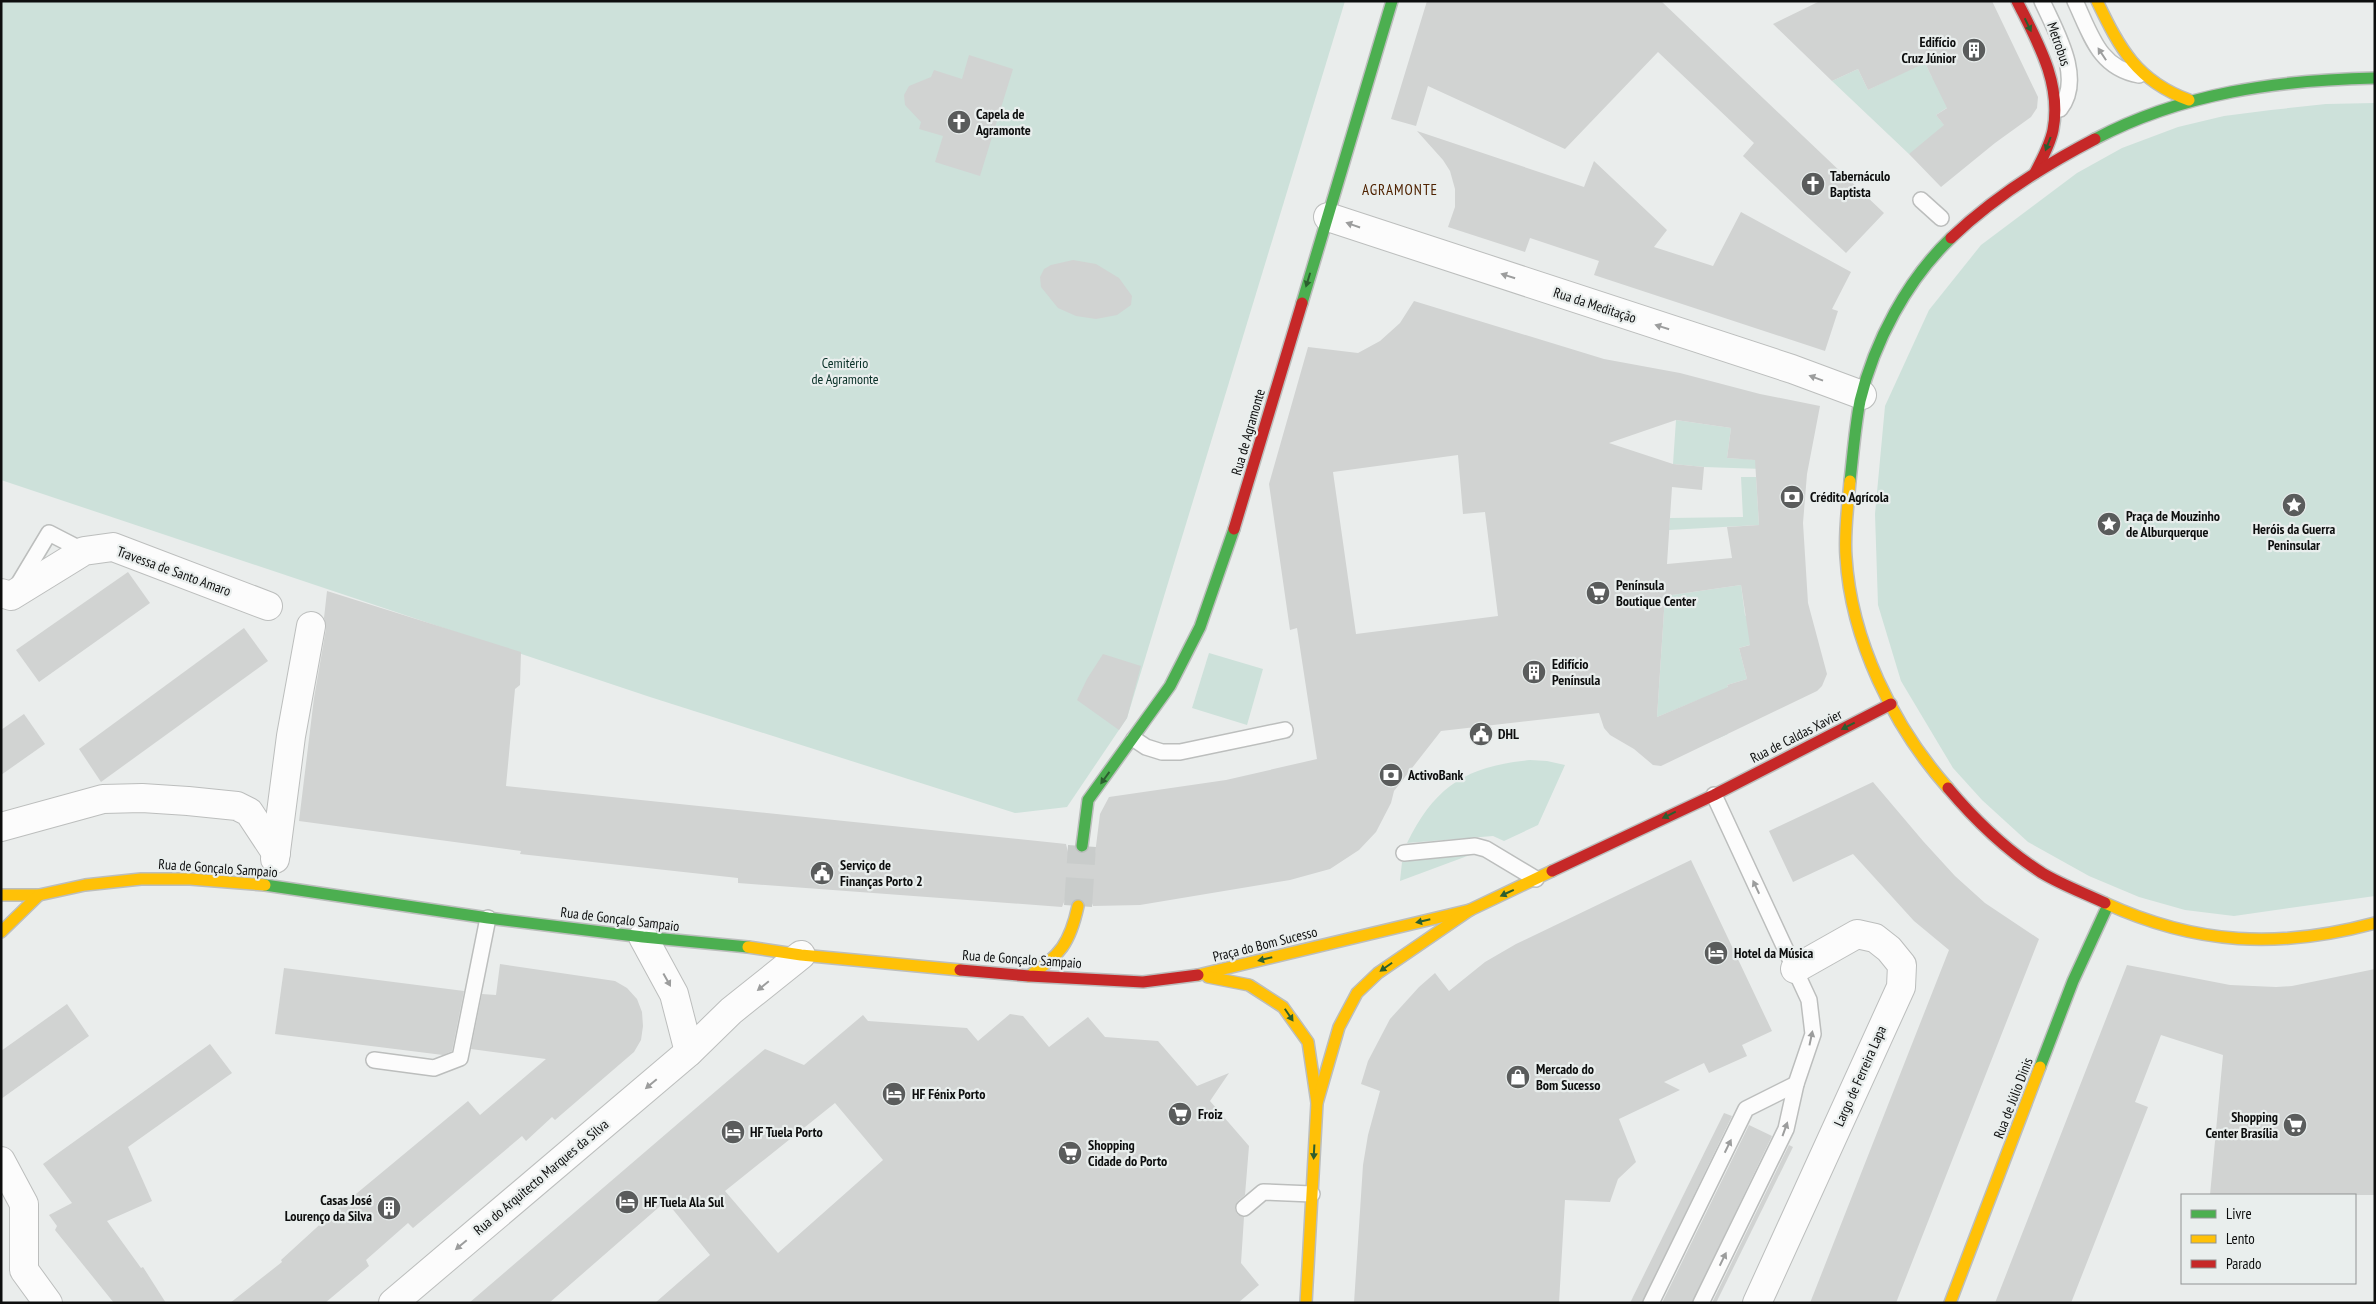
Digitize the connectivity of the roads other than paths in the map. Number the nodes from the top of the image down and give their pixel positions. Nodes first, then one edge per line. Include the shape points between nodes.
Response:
1 (1392, 1) edge
2 (2017, 1) edge
3 (2042, 1) edge
4 (2075, 1) edge
5 (2097, 1) edge
6 (2143, 76) junction
7 (2375, 78) edge
8 (2189, 100) junction
9 (2056, 115) junction
10 (2035, 174) junction
11 (1921, 200) dead end
12 (1328, 217) junction
13 (1941, 218) dead end
14 (1862, 395) junction
15 (6, 595) edge
16 (268, 606) dead end
17 (311, 626) dead end
18 (1891, 704) junction
19 (1286, 730) dead end
20 (1134, 739) junction
21 (1714, 795) junction
22 (1, 827) edge
23 (1082, 846) tunnel mouth
24 (276, 853) junction
25 (1404, 853) dead end
26 (1536, 879) junction
27 (271, 886) junction
28 (1, 895) edge
29 (39, 895) junction
30 (1078, 906) tunnel mouth
31 (2108, 906) junction
32 (9, 907) dead end
33 (1470, 910) junction
34 (488, 918) junction
35 (2375, 923) edge
36 (1, 932) edge
37 (643, 937) junction
38 (800, 955) junction
39 (1795, 969) junction
40 (1200, 975) junction
41 (1029, 976) junction
42 (689, 1052) junction
43 (374, 1060) dead end
44 (1796, 1084) junction
45 (1317, 1103) junction
46 (1, 1161) edge
47 (1312, 1194) junction
48 (1244, 1208) dead end
49 (48, 1303) edge
50 (393, 1303) edge
51 (1306, 1303) edge
52 (1651, 1303) edge
53 (1701, 1303) edge
54 (1757, 1303) edge
55 (1950, 1303) edge

1 - 12 main road, Rua de Agramonte
2 -> 9 main road via 2053,79
3 - 9 lane, Metrobus via 2067,59 2070,80 2066,101
6 -> 4 lane via 2125,73 2108,63
5 - 6 main road via 2124,54
6 - 8 main road via 2166,91
7 - 8 main road via 2288,81
8 - 10 main road via 2135,119 2092,139
9 -> 10 main road via 2048,145
10 - 14 main road via 1975,214 1926,266 1887,328
11 - 13 lane
14 -> 12 street, Rua da Meditação via 1792,369
12 -> 20 main road, Rua de Agramonte via 1240,512 1200,627 1170,686
14 - 18 main road via 1846,514 1846,556 1851,598 1862,639
15 - 16 street, Travessa de Santo Amaro via 84,551 113,547
17 - 24 street via 291,736
18 -> 21 main road, Rua de Caldas Xavier
18 - 31 main road via 1923,757 1978,821 2044,873
19 - 20 lane via 1180,752 1162,752
20 -> 23 main road, Rua de Agramonte via 1088,800
21 -> 26 main road, Praça do Bom Sucesso
39 -> 21 lane
22 - 24 street via 103,799 188,801 237,806 249,812
24 - 27 street
25 - 26 lane via 1475,846 1486,849
26 -> 33 main road, Praça do Bom Sucesso
27 - 29 main road, Rua de Gonçalo Sampaio via 190,879 141,879 85,885
27 - 34 main road, Rua de Gonçalo Sampaio
28 - 29 main road, Rua de Gonçalo Sampaio
29 - 32 main road
29 - 36 main road
30 - 41 main road via 1067,944 1060,954
31 - 35 main road via 2166,928 2227,940 2289,941 2351,932
31 - 55 main road, Rua de Júlio Dinis via 2073,981
33 -> 40 main road, Praça do Bom Sucesso
33 -> 45 main road, Praça do Bom Sucesso via 1378,973 1356,993 1339,1027
34 - 37 main road, Rua de Gonçalo Sampaio
34 - 43 lane via 460,1058 434,1068
37 - 38 main road, Rua de Gonçalo Sampaio via 736,945
37 -> 42 street via 674,994
38 - 41 main road, Rua de Gonçalo Sampaio
38 -> 42 street, Rua do Arquitecto Marques da Silva via 731,1011
44 -> 39 lane via 1813,1034 1809,1000
39 - 54 street, Largo de Ferreira Lapa via 1856,934 1875,938 1889,949 1902,965 1901,987
40 - 41 main road, Rua de Gonçalo Sampaio via 1143,982
40 -> 45 main road, Praça do Bom Sucesso via 1249,985 1283,1007 1308,1042
42 -> 50 street, Rua do Arquitecto Marques da Silva
52 -> 44 lane via 1746,1109
53 -> 44 lane via 1786,1129
45 -> 47 main road, Praça do Bom Sucesso
46 - 49 street via 24,1204 24,1270
47 - 48 lane via 1263,1192
47 - 51 main road, Praça do Bom Sucesso

